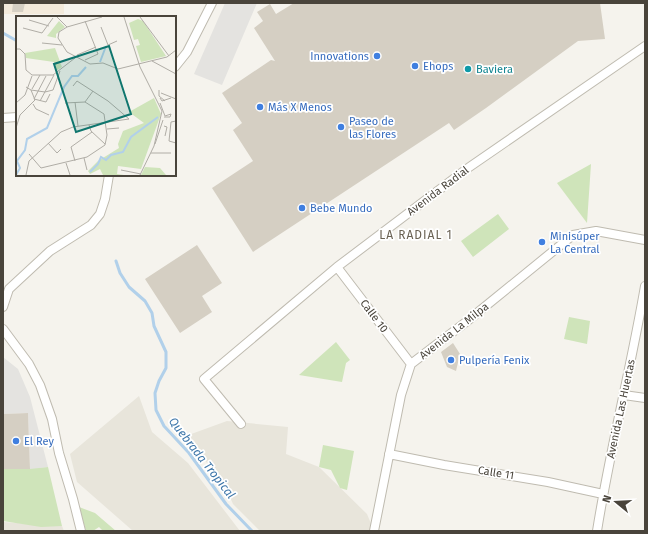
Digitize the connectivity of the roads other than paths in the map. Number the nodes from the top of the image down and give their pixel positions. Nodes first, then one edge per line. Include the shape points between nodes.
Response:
1 (212, 3) edge
2 (645, 46) edge
3 (176, 66) edge
4 (16, 117) edge
5 (3, 118) edge
6 (109, 176) edge
7 (645, 240) edge
8 (337, 267) junction
9 (645, 286) edge
10 (3, 307) edge
11 (3, 329) edge
12 (411, 364) junction
13 (624, 395) junction
14 (645, 398) edge
15 (241, 424) dead end
16 (389, 454) junction
17 (603, 494) junction
18 (81, 531) edge
19 (374, 531) edge
20 (598, 531) edge

1 - 3 street via 187,52
2 - 8 street, Avenida Radial via 468,168
4 - 5 street
6 - 10 street via 100,214 91,225 50,250 9,289
7 - 12 street, Avenida La Milpa via 596,231 573,235
8 - 12 street, Calle 10
8 - 15 street, Avenida Radial via 204,379
9 - 13 street, Avenida Las Huertas
11 - 18 street via 29,364 40,385 52,419
12 - 16 street, Avenida La Milpa via 401,395
13 - 14 street
13 - 17 street, Avenida Las Huertas
16 - 17 street, Calle 11
16 - 19 street, Avenida La Milpa
17 - 20 street, Avenida Las Huertas

